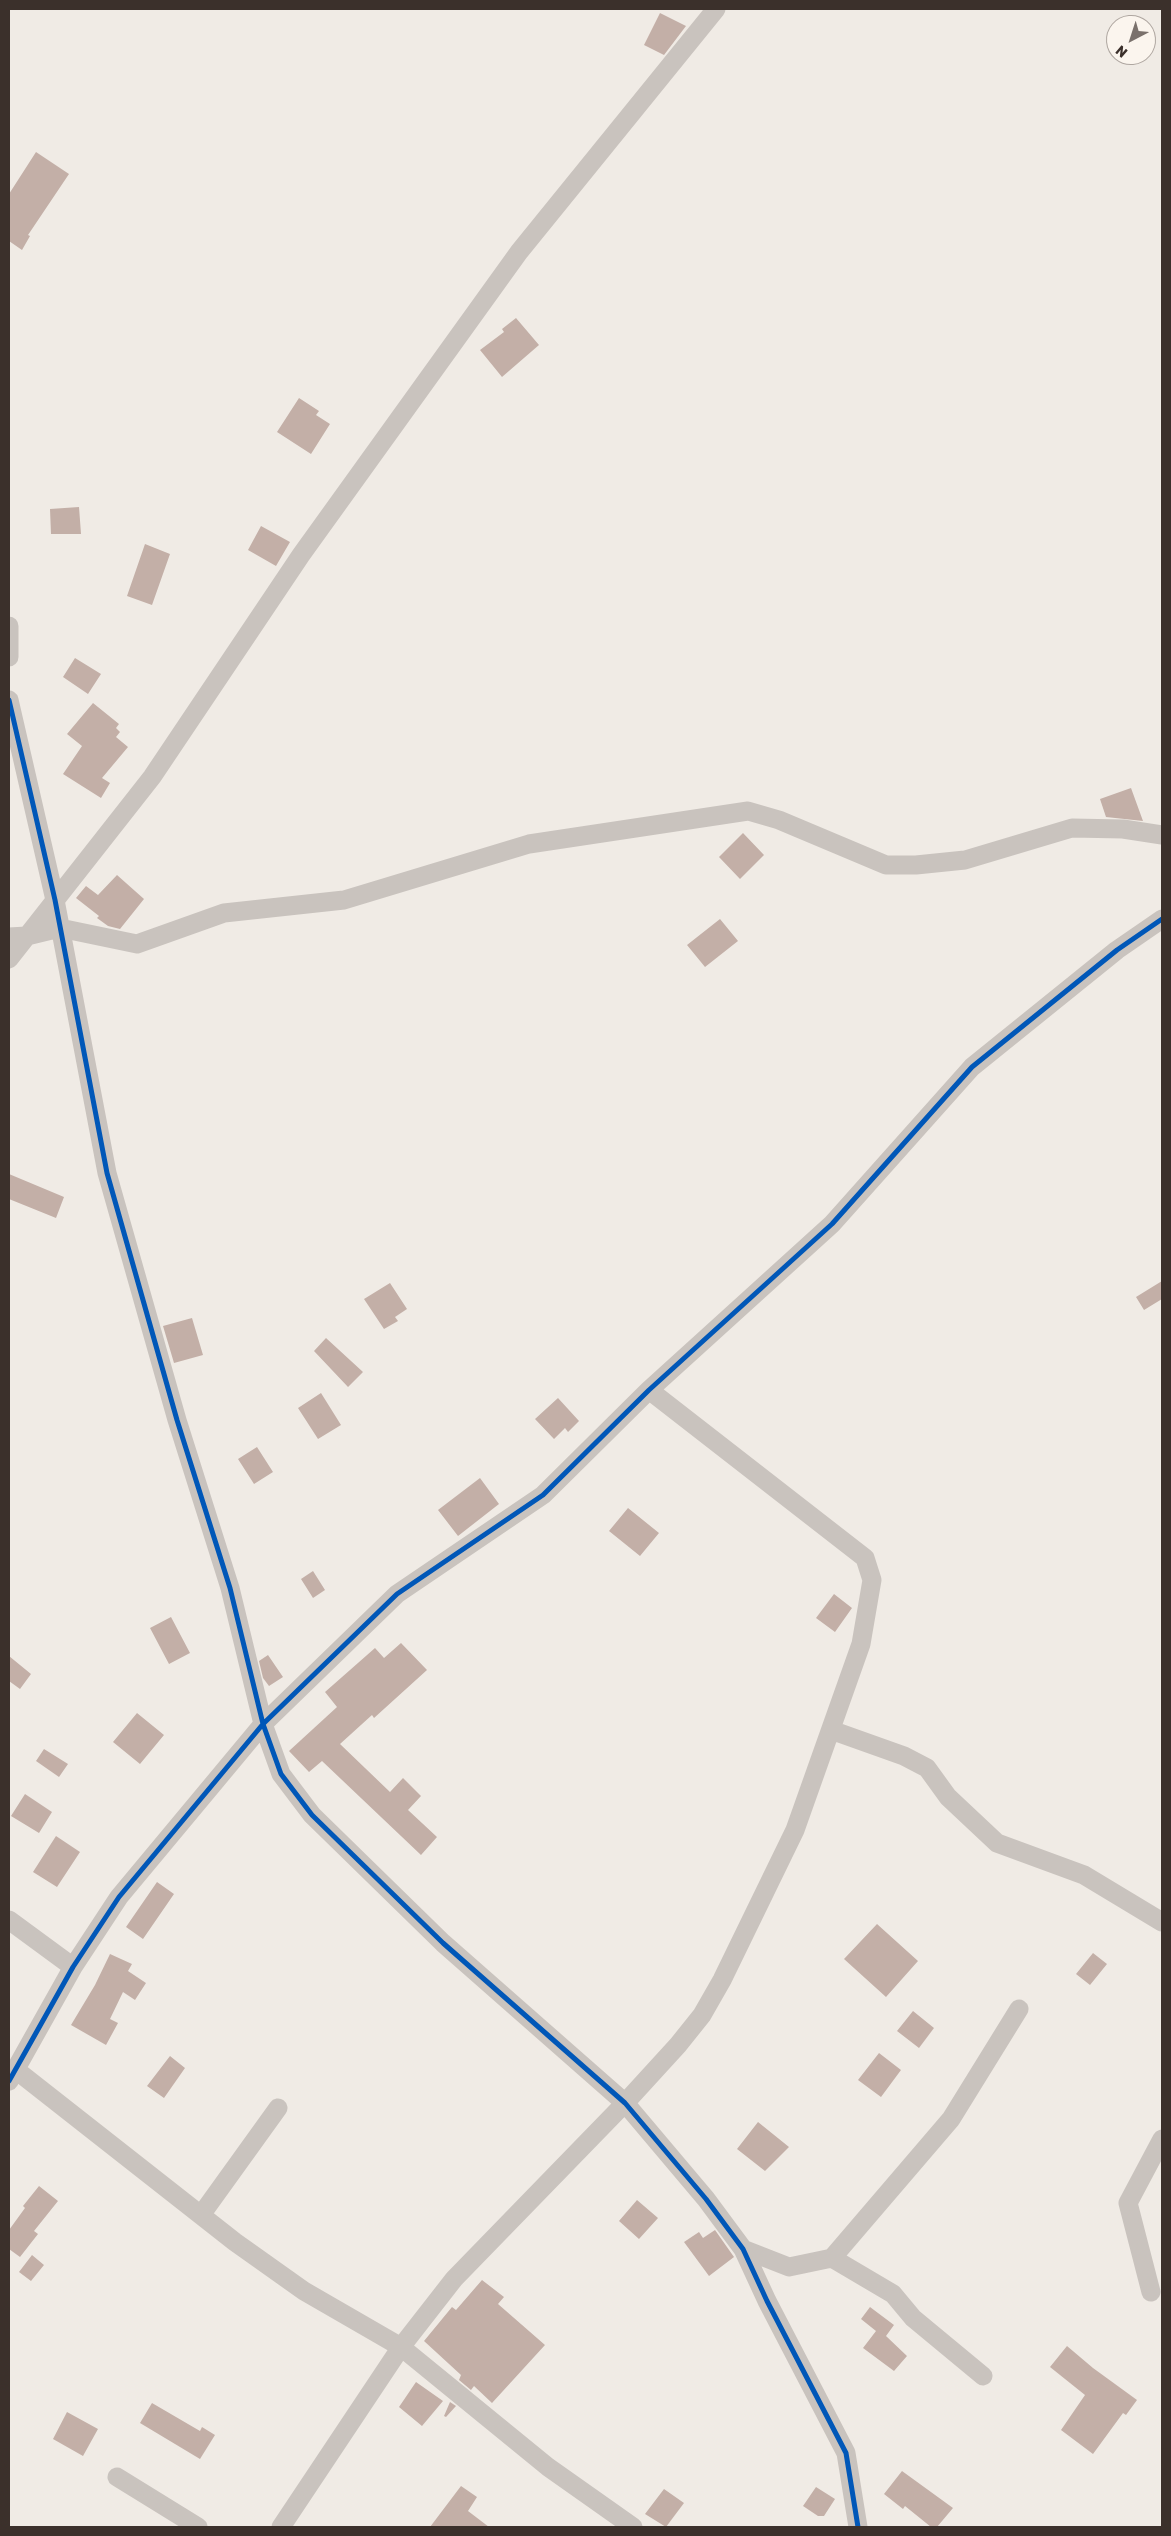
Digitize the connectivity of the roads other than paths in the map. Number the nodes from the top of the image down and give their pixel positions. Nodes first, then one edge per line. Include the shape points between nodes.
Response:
1 (716, 9) edge
2 (9, 626) edge
3 (9, 657) edge
4 (9, 700) edge
5 (1162, 835) edge
6 (55, 900) junction
7 (1162, 919) edge
8 (60, 928) junction
9 (18, 936) edge
10 (9, 960) edge
11 (649, 1390) junction
12 (262, 1724) junction
13 (830, 1730) junction
14 (9, 1920) edge
15 (1162, 1922) edge
16 (73, 1968) junction
17 (1019, 2009) dead end
18 (12, 2076) edge
19 (625, 2103) junction
20 (278, 2108) dead end
21 (1162, 2139) edge
22 (201, 2215) junction
23 (743, 2249) junction
24 (832, 2258) junction
25 (1151, 2292) dead end
26 (401, 2347) junction
27 (983, 2376) dead end
28 (117, 2477) dead end
29 (198, 2527) edge
30 (281, 2527) edge
31 (633, 2527) edge
32 (858, 2527) edge

1 - 6 street via 519,252 301,555 152,777
2 - 3 street
4 - 6 street
5 - 8 street via 1123,829 1072,828 965,860 886,865 779,820 748,812 528,844 344,900 224,913 137,944
6 - 8 street
6 - 9 street
7 - 11 street via 1117,950 972,1067 832,1224
8 - 9 street
8 - 12 street via 107,1173 176,1420 230,1588
9 - 10 street
11 - 12 street via 543,1495 397,1594
11 - 13 street via 865,1558 872,1580 861,1644
12 - 16 street via 119,1897
12 - 19 street via 281,1774 312,1815 443,1942
13 - 15 street via 904,1756 927,1768 948,1797 997,1843 1084,1875
13 - 19 street via 795,1830 722,1980 702,2015
14 - 16 street
16 - 18 street
17 - 24 street via 951,2119
18 - 22 street
19 - 23 street via 706,2199
19 - 26 street via 454,2279
20 - 22 street
21 - 25 street via 1128,2203
22 - 26 street via 304,2291
23 - 24 street via 789,2267
23 - 32 street via 767,2302 846,2452
24 - 27 street via 893,2294 913,2318
26 - 30 street
26 - 31 street via 548,2467
28 - 29 street

